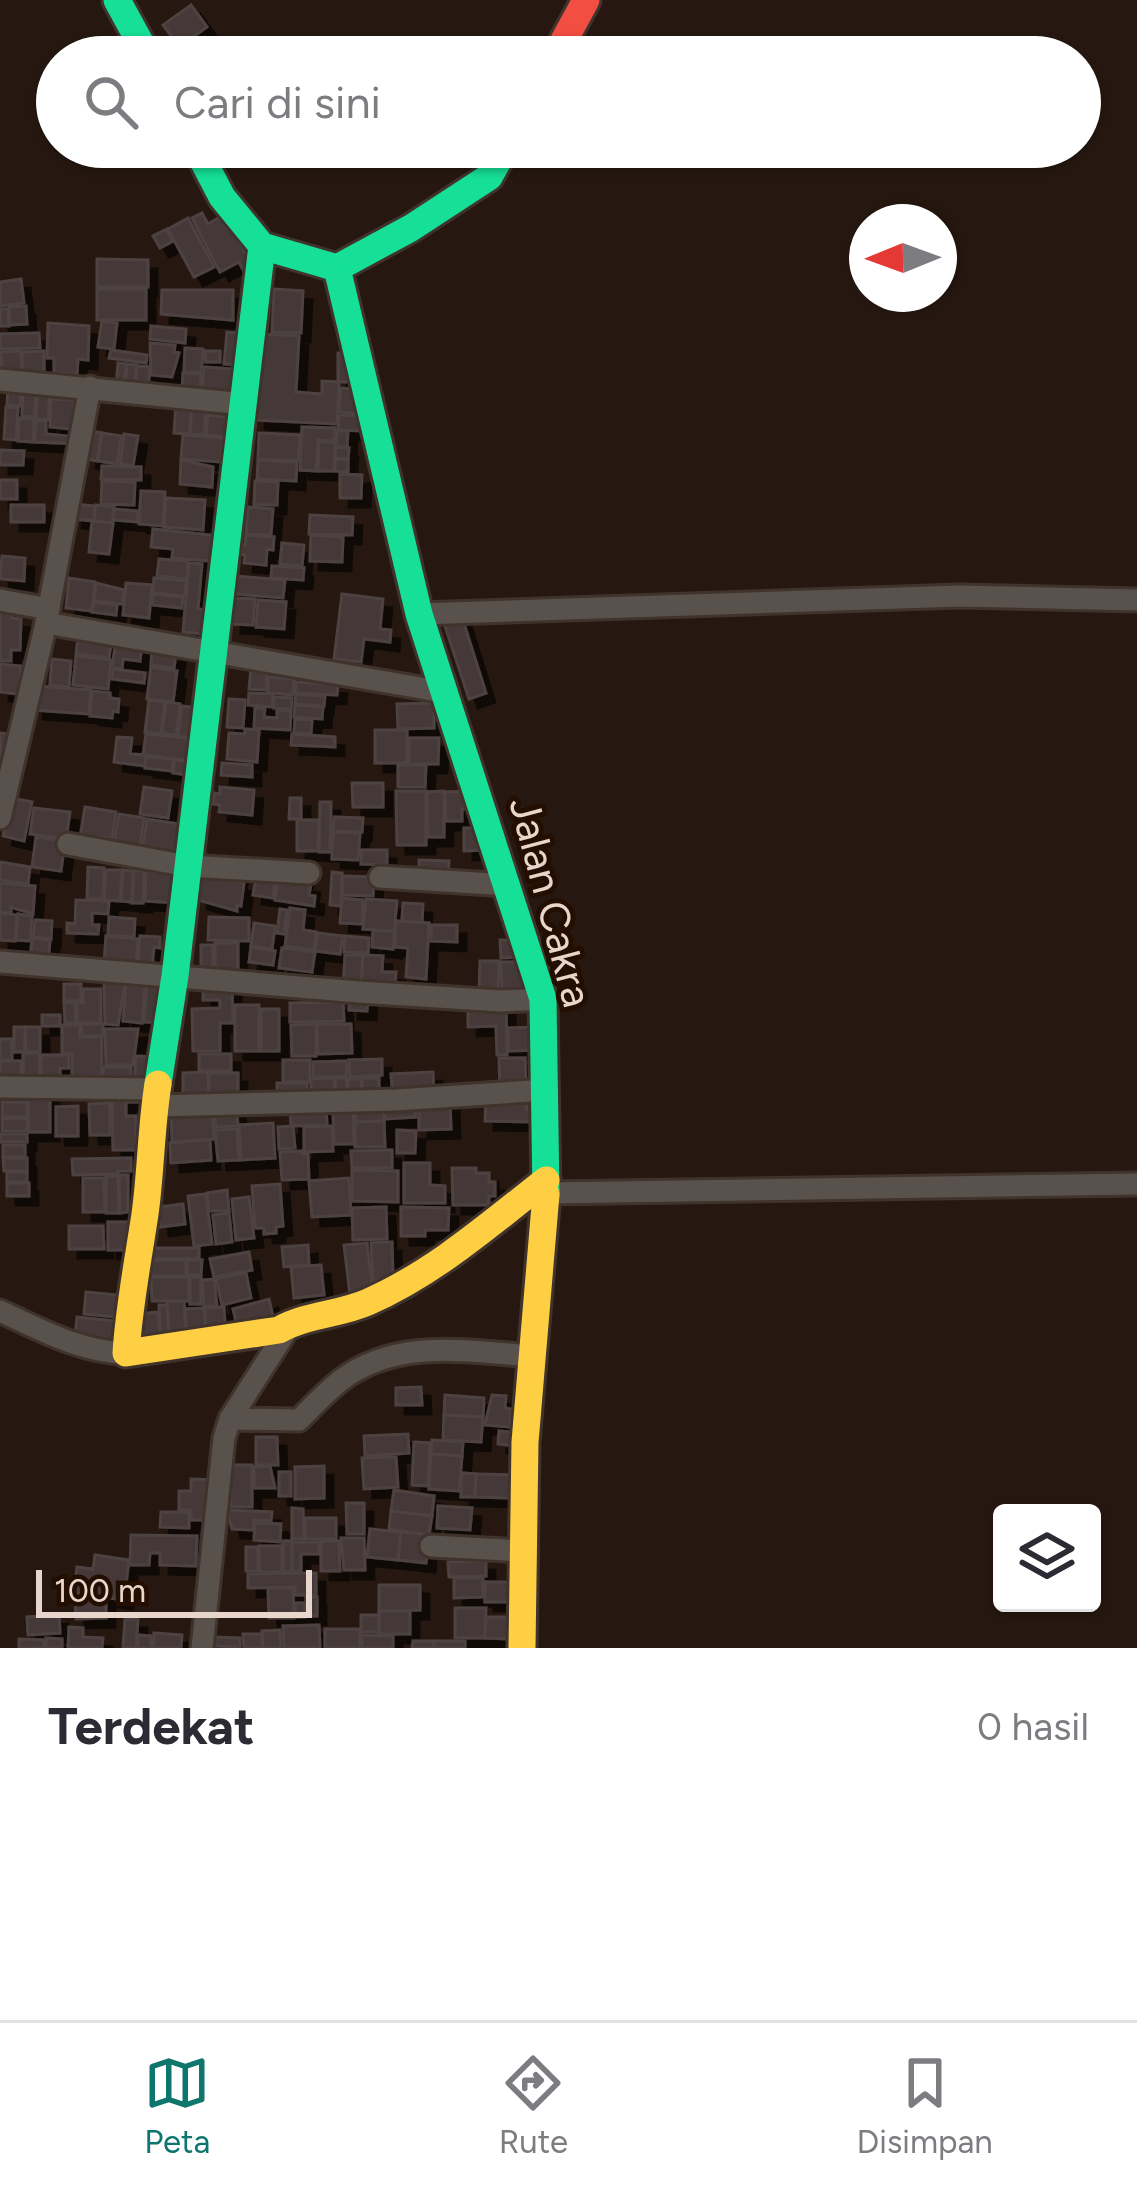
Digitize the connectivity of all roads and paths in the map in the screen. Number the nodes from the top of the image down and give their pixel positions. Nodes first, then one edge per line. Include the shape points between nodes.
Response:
1 (586, 0) edge
2 (127, 4) edge
3 (140, 36) edge
4 (566, 36) edge
5 (206, 168) edge
6 (494, 168) edge
7 (262, 246) junction
8 (337, 268) junction
9 (0, 380) edge
10 (90, 387) junction
11 (245, 404) junction
12 (0, 600) edge
13 (1137, 600) edge
14 (419, 614) junction
15 (48, 616) junction
16 (213, 655) junction
17 (444, 692) junction
18 (0, 818) edge
19 (68, 844) dead end
20 (188, 866) junction
21 (309, 874) dead end
22 (380, 877) dead end
23 (508, 885) junction
24 (0, 962) edge
25 (175, 976) junction
26 (543, 999) junction
27 (0, 1087) edge
28 (545, 1090) junction
29 (156, 1097) junction
30 (1137, 1184) edge
31 (546, 1186) junction
32 (2, 1310) edge
33 (292, 1321) junction
34 (126, 1353) junction
35 (532, 1356) junction
36 (230, 1419) junction
37 (431, 1546) dead end
38 (521, 1551) junction
39 (202, 1648) edge
40 (522, 1648) edge

1 - 4 street
2 - 3 street
5 - 7 street
6 - 8 street via 411,229
7 - 8 street
7 - 11 street
8 - 14 street, Jalan Cakra
9 - 10 street
10 - 11 street
10 - 15 street
11 - 16 street
12 - 15 street
13 - 14 street via 960,596
14 - 17 street, Jalan Cakra
15 - 16 street
15 - 18 street
16 - 17 street
16 - 20 street
17 - 23 street, Jalan Cakra
19 - 20 street
20 - 21 street
20 - 25 street
22 - 23 street
23 - 26 street, Jalan Cakra
24 - 25 street
25 - 26 street
25 - 29 street
26 - 28 street, Jalan Cakra
27 - 29 street
28 - 29 street via 396,1100
28 - 31 street, Jalan Cakra
29 - 34 street
30 - 31 street
31 - 33 street via 364,1304
31 - 35 street, Jalan Cakra
32 - 34 street via 71,1343
33 - 34 street via 279,1330
33 - 36 street
35 - 36 street via 412,1352 358,1370 299,1420
35 - 38 street, Jalan Cakra
36 - 39 street
37 - 38 street
38 - 40 street, Jalan Cakra

